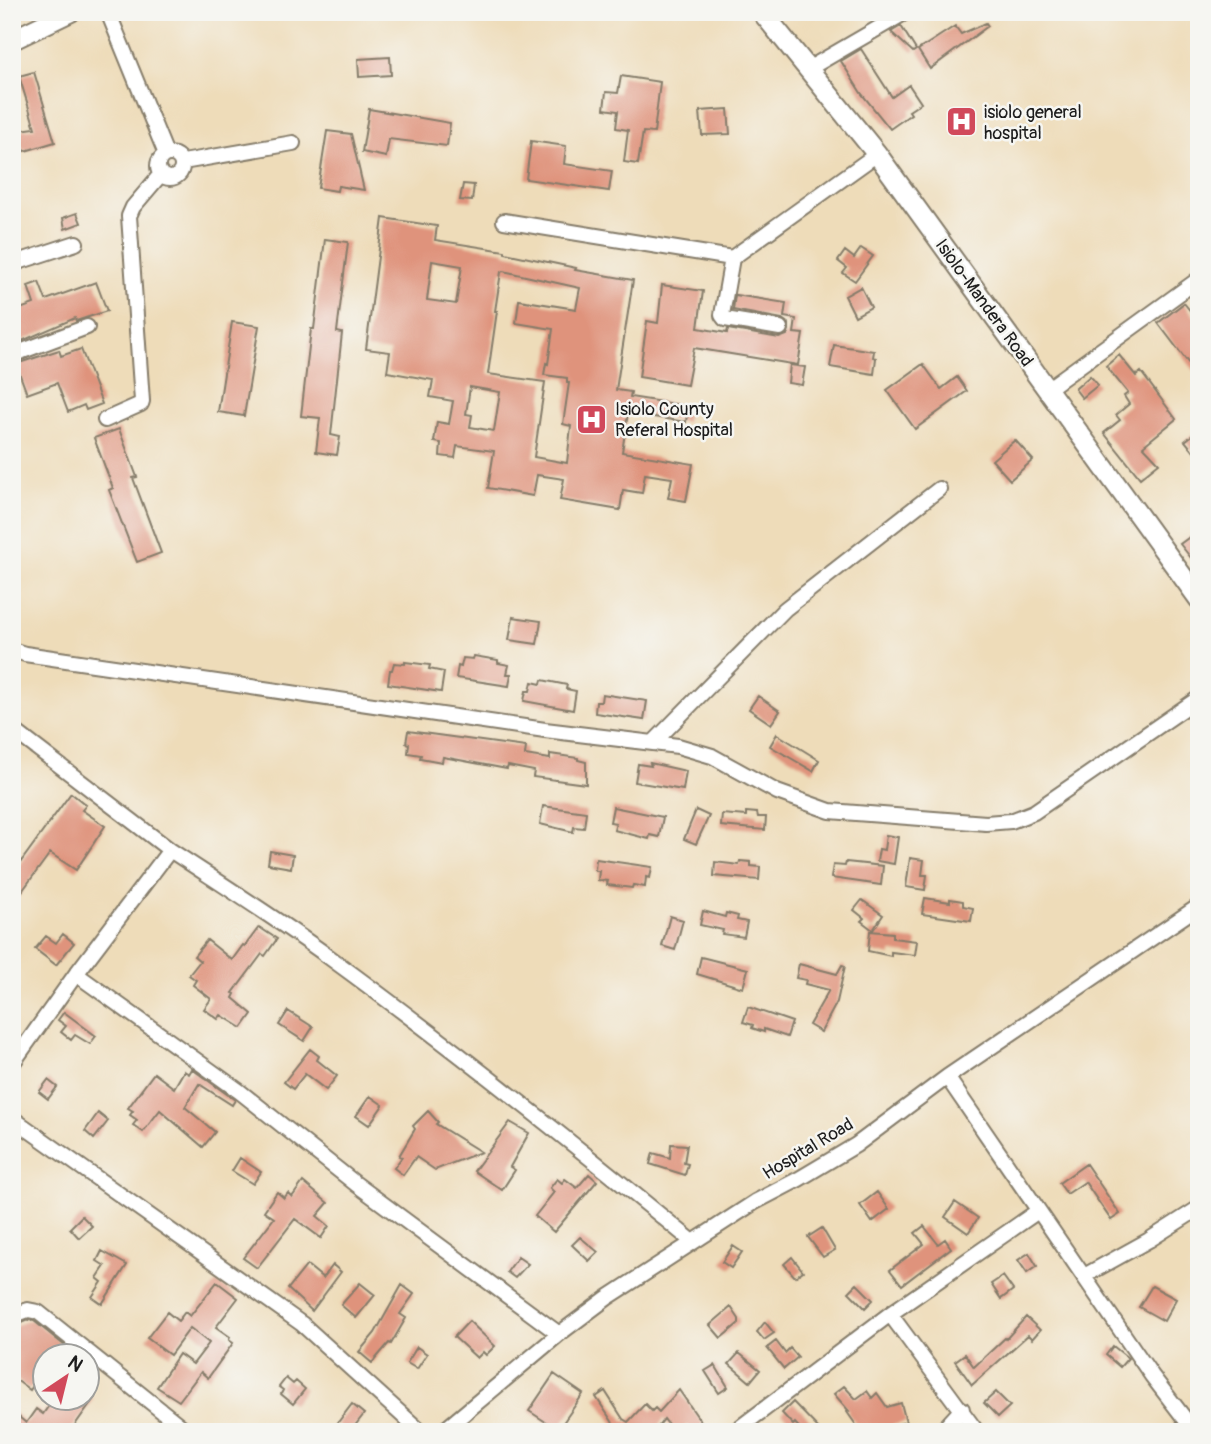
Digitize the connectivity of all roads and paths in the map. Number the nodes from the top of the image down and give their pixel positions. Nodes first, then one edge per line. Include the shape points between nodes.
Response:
1 (70, 12) edge
2 (108, 12) edge
3 (762, 12) edge
4 (906, 12) edge
5 (12, 40) edge
6 (808, 69) junction
7 (293, 143) dead end
8 (166, 154) junction
9 (877, 154) junction
10 (183, 162) junction
11 (161, 174) junction
12 (504, 220) dead end
13 (76, 243) dead end
14 (732, 258) junction
15 (12, 264) edge
16 (1199, 279) edge
17 (87, 327) dead end
18 (780, 328) dead end
19 (12, 355) edge
20 (1046, 390) junction
21 (105, 419) dead end
22 (939, 489) dead end
23 (1199, 599) edge
24 (12, 650) edge
25 (1199, 698) edge
26 (12, 729) edge
27 (653, 743) junction
28 (170, 850) junction
29 (1199, 906) edge
30 (76, 974) junction
31 (12, 1064) edge
32 (947, 1077) junction
33 (12, 1118) edge
34 (1199, 1208) edge
35 (1038, 1212) junction
36 (693, 1242) junction
37 (1084, 1276) junction
38 (890, 1314) junction
39 (12, 1317) edge
40 (559, 1334) junction
41 (962, 1409) junction
42 (188, 1432) edge
43 (421, 1432) edge
44 (442, 1432) edge
45 (734, 1432) edge
46 (941, 1432) edge
47 (977, 1432) edge
48 (1195, 1432) edge

1 - 5 highway
2 - 8 street
3 - 6 highway, Isiolo-Mandera Road
4 - 6 street
6 - 9 highway, Isiolo-Mandera Road
7 - 10 street
8 - 10 street
8 - 11 street via 159,160
9 - 14 street
9 - 20 highway, Isiolo-Mandera Road
10 - 11 street via 179,176 170,179
11 - 21 street via 129,216 142,401
12 - 14 street
13 - 15 street
14 - 18 street via 722,315
16 - 20 street
17 - 19 street
20 - 23 highway, Isiolo-Mandera Road
22 - 27 street via 785,609
24 - 27 street
25 - 27 street via 1034,812 1011,821 830,811 776,792 712,757
26 - 28 street
28 - 30 street
28 - 36 street via 326,955 448,1046
29 - 32 street, Hospital Road
30 - 31 street
30 - 40 street via 239,1091 386,1208
32 - 35 street
32 - 36 street, Hospital Road via 856,1145
33 - 43 street via 302,1324
34 - 37 street
35 - 37 street
35 - 38 street
36 - 40 street, Hospital Road
37 - 48 street
38 - 41 street
38 - 45 street
39 - 42 street via 28,1310 38,1312
40 - 44 street, Hospital Road
41 - 46 street
41 - 47 street

